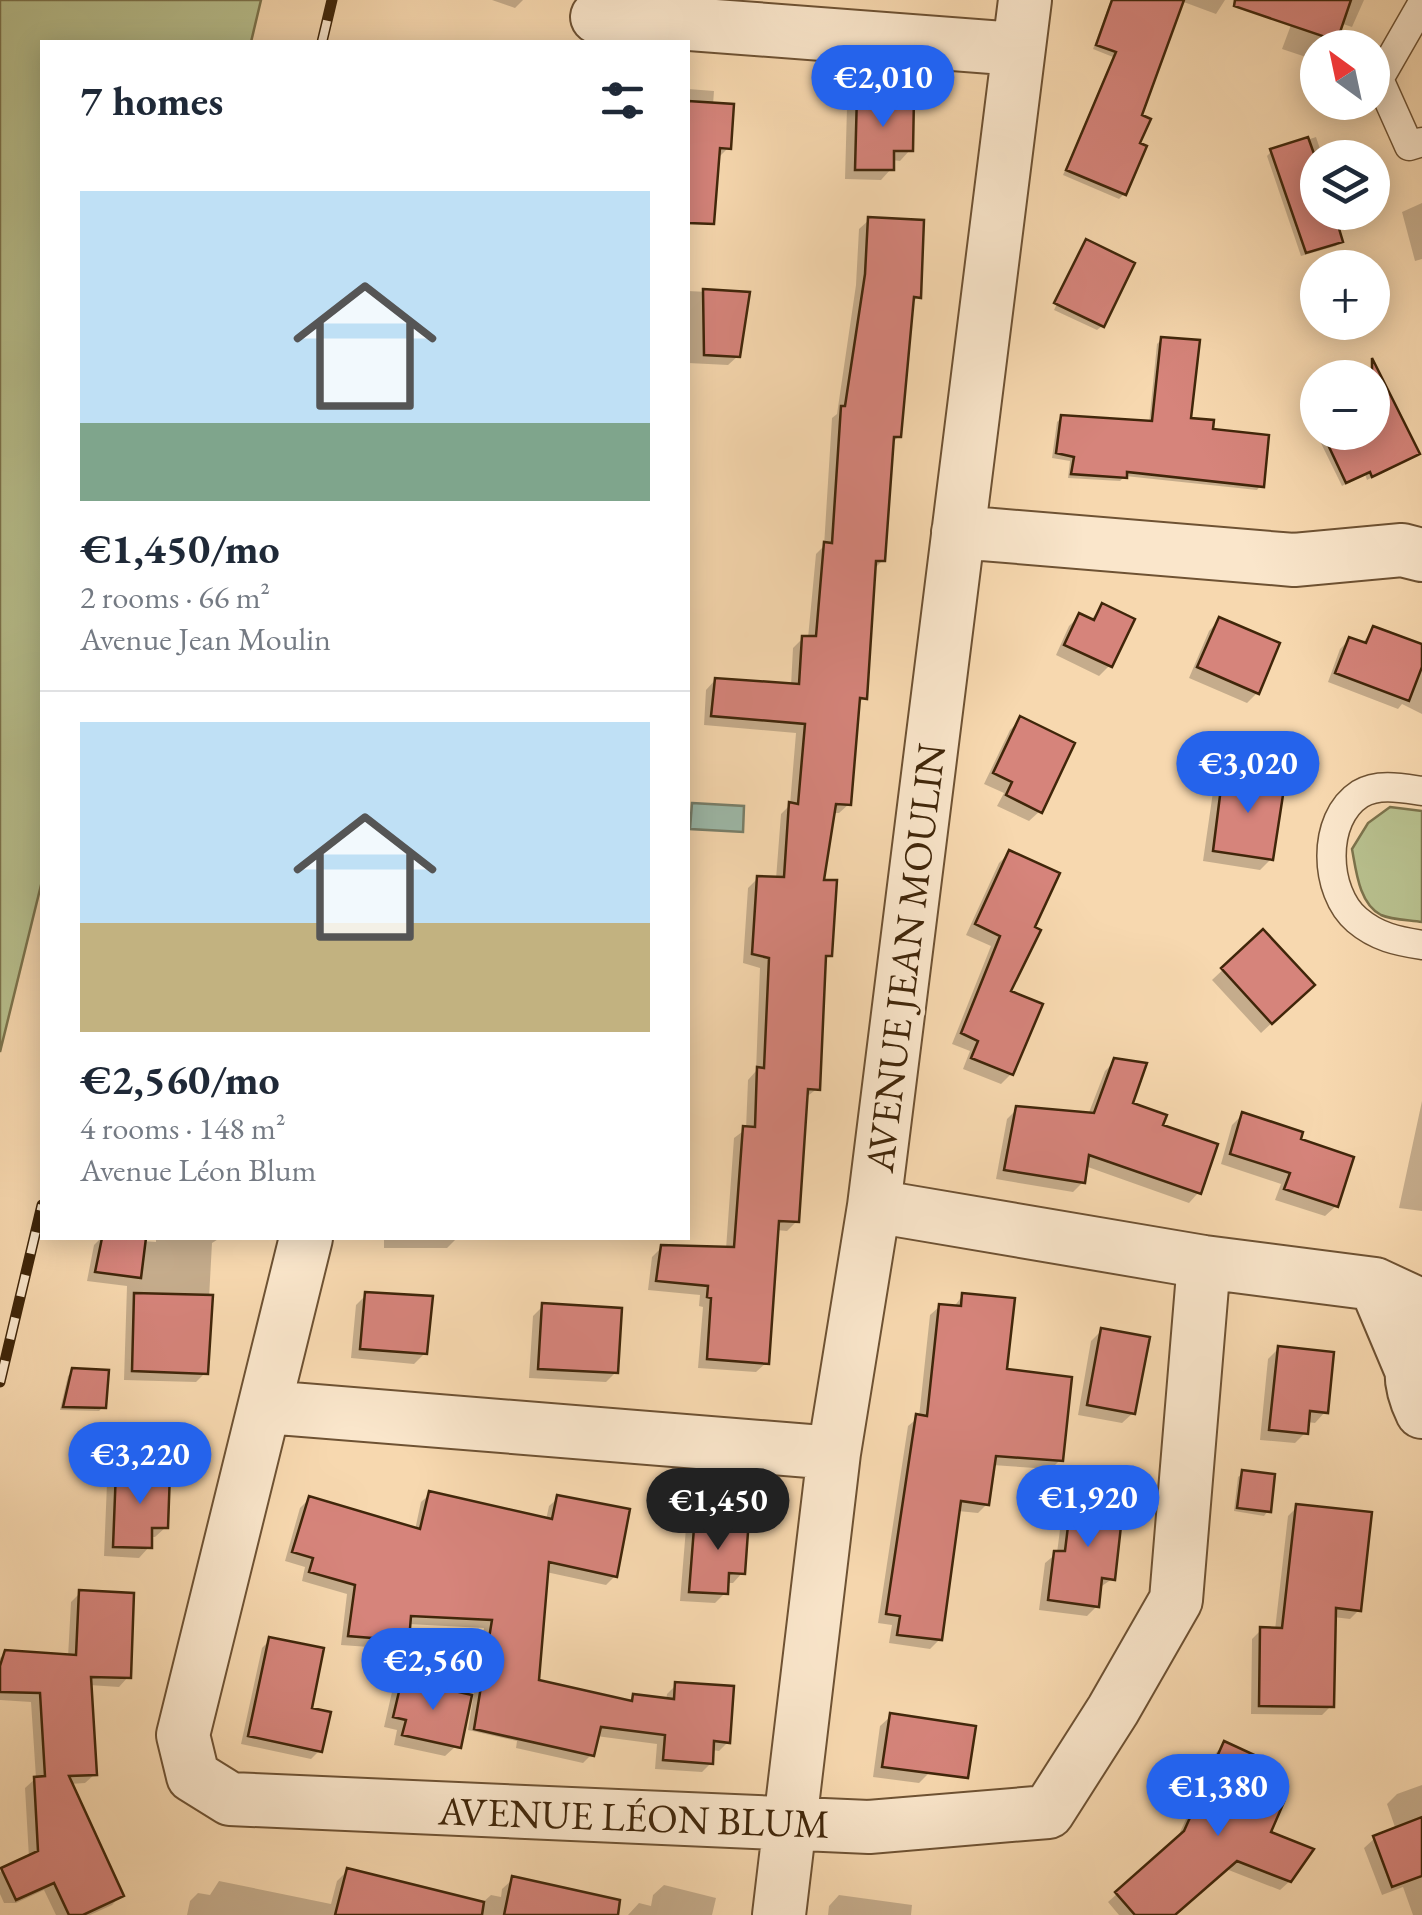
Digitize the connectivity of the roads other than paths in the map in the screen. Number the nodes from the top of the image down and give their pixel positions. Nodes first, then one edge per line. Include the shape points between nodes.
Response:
1 (1422, 4) edge
2 (596, 20) edge
3 (1021, 25) edge
4 (1422, 142) edge
5 (958, 532) junction
6 (1415, 550) edge
7 (1422, 791) edge
8 (1422, 945) edge
9 (874, 1206) junction
10 (306, 1240) edge
11 (1204, 1262) junction
12 (1375, 1284) junction
13 (1422, 1306) edge
14 (1418, 1371) edge
15 (266, 1407) junction
16 (834, 1453) junction
17 (788, 1824) junction
18 (779, 1915) edge

1 - 4 lane via 1379,78 1408,146
2 - 3 street
3 - 5 street, AVENUE JEAN MOULIN
5 - 6 street via 1294,560
5 - 9 street, AVENUE JEAN MOULIN
7 - 8 lane via 1390,786 1360,794 1335,823 1332,881 1354,918 1387,940
9 - 11 street
9 - 16 street, AVENUE JEAN MOULIN
10 - 15 street, AVENUE LÉON BLUM
11 - 12 street
11 - 17 street, AVENUE LÉON BLUM via 1176,1600 1048,1812 869,1827
12 - 13 street
12 - 14 street
15 - 16 street
15 - 17 street, AVENUE LÉON BLUM via 183,1735 193,1776 230,1799
16 - 17 street, AVENUE JEAN MOULIN
17 - 18 street, AVENUE JEAN MOULIN

